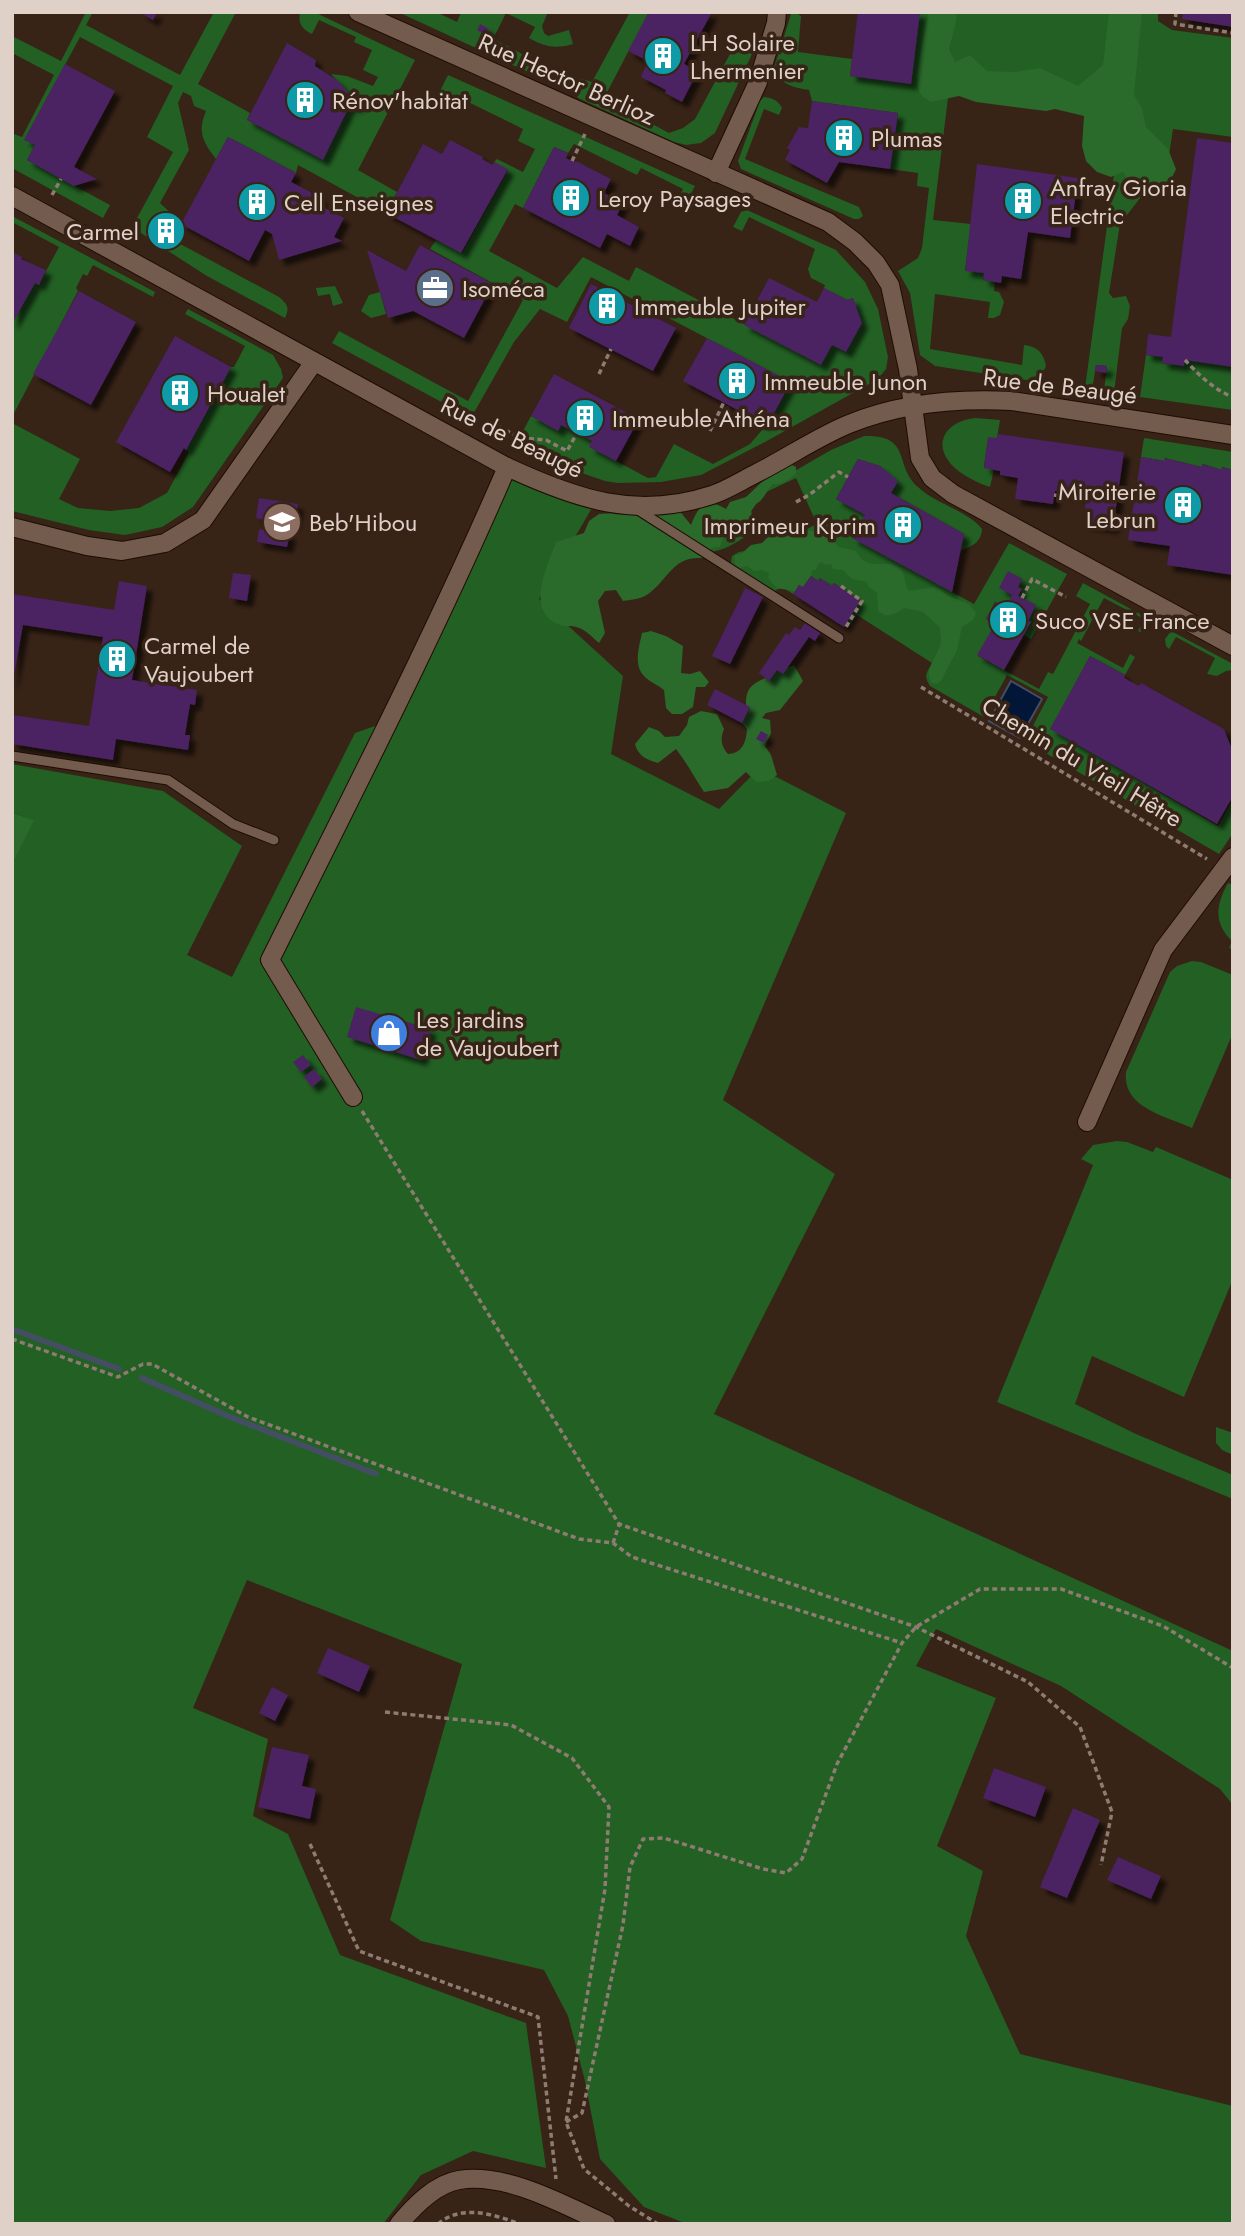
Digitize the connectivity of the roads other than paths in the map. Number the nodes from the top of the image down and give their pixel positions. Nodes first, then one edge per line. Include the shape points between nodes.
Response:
1 (358, 12) edge
2 (777, 12) edge
3 (716, 173) junction
4 (12, 196) edge
5 (314, 362) junction
6 (914, 406) junction
7 (1233, 435) edge
8 (507, 467) junction
9 (630, 505) junction
10 (12, 527) edge
11 (839, 638) road end
12 (1233, 646) edge
13 (12, 756) edge
14 (274, 840) dead end
15 (1228, 863) edge
16 (353, 1097) road end
17 (1087, 1122) dead end
18 (399, 2224) edge
19 (606, 2224) edge

1 - 3 street, Rue Hector Berlioz
2 - 3 street via 758,82
3 - 6 street, Rue Hector Berlioz via 828,222 876,263 890,285
4 - 5 street, Rue de Beaugé
5 - 8 street, Rue de Beaugé
5 - 10 street via 203,520 165,543 122,551
6 - 7 street, Rue de Beaugé via 976,399 1012,401
6 - 9 street, Rue de Beaugé via 838,429 713,494 667,505
6 - 12 street, Rue Hector Berlioz via 920,458 933,478 953,494
8 - 9 street, Rue de Beaugé via 573,495
8 - 16 street via 270,960
9 - 11 lane
13 - 14 lane via 167,780 233,824
15 - 17 street via 1163,950
18 - 19 street via 429,2194 456,2180 482,2178 510,2184

